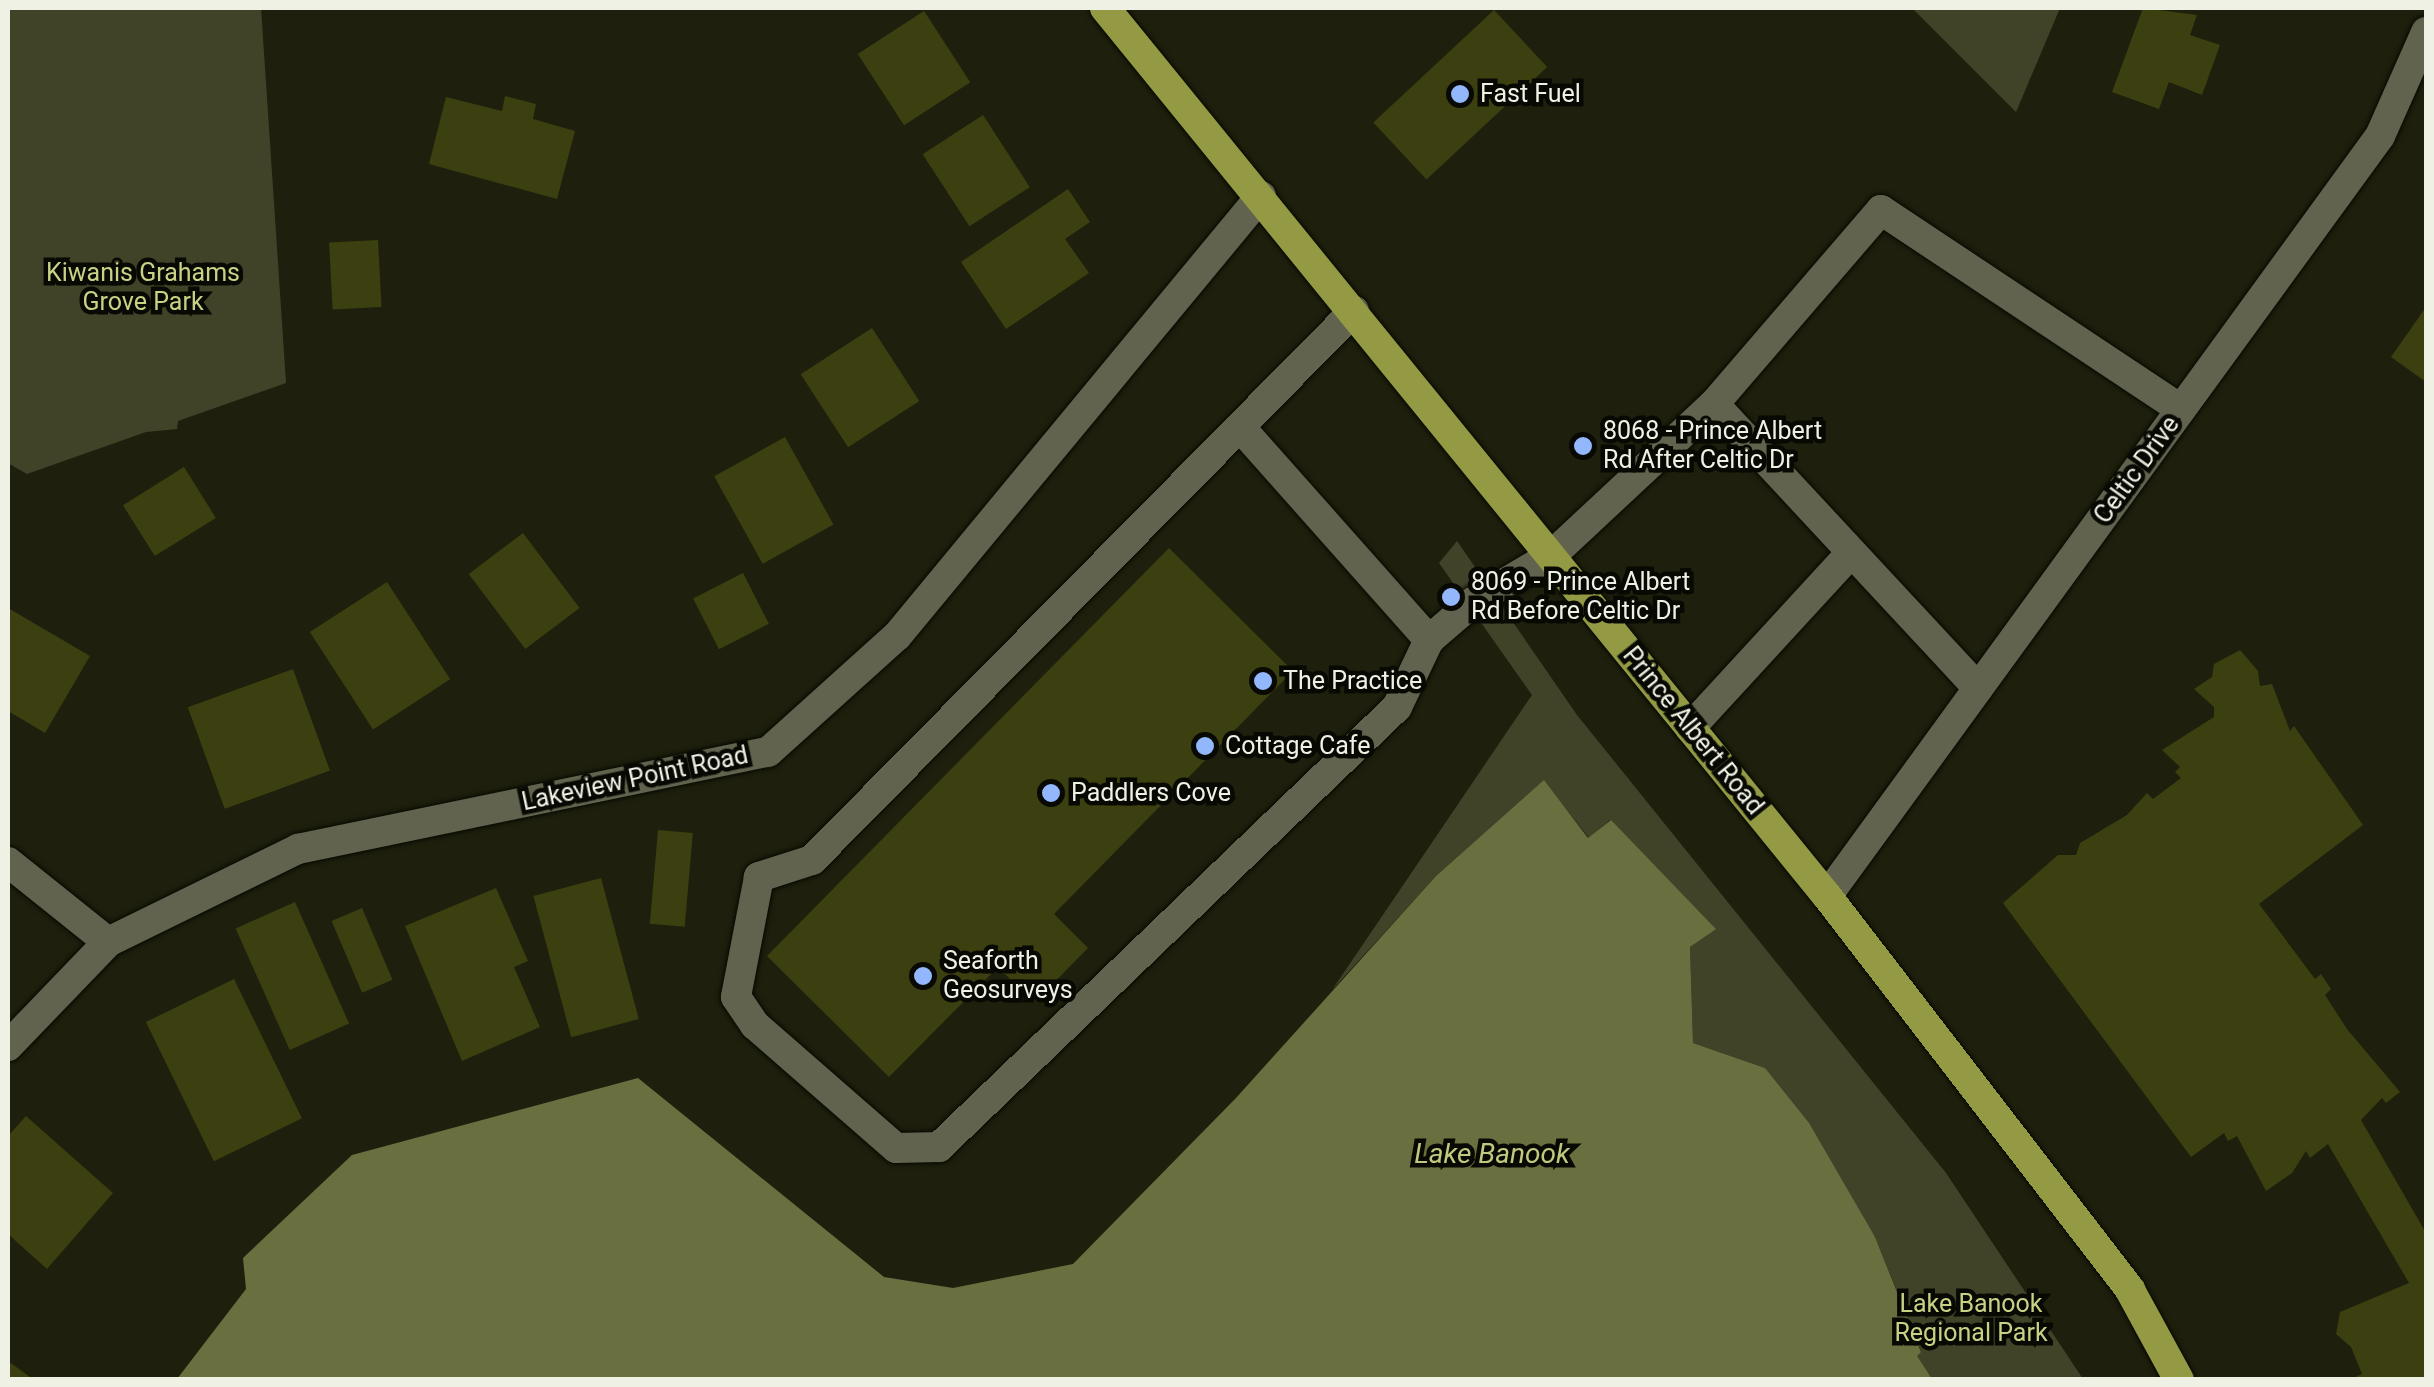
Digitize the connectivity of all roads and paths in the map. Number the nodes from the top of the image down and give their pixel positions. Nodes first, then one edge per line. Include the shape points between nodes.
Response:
1 (1105, 8) edge
2 (2426, 32) edge
3 (1262, 196) junction
4 (1354, 311) junction
5 (1714, 404) junction
6 (2180, 409) junction
7 (1240, 428) junction
8 (1552, 555) junction
9 (1849, 555) junction
10 (1429, 640) junction
11 (1978, 688) junction
12 (1690, 728) junction
13 (8, 862) edge
14 (1826, 896) junction
15 (108, 942) junction
16 (8, 1046) edge
17 (2180, 1380) edge

1 - 3 main road, Prince Albert Road
2 - 6 street, Celtic Drive via 2380,136
3 - 4 main road, Prince Albert Road
3 - 15 street, Lakeview Point Road via 896,636 768,752 298,849
4 - 7 street
4 - 8 main road, Prince Albert Road
5 - 6 street via 1881,210
5 - 8 street
5 - 9 street
6 - 11 street, Celtic Drive
7 - 10 street
7 - 10 street via 812,860 759,876 736,997 754,1025 896,1148 939,1146 1397,707
8 - 10 street via 1473,602
8 - 12 main road, Prince Albert Road
9 - 11 street
9 - 12 street
11 - 14 street, Celtic Drive
12 - 14 main road, Prince Albert Road
13 - 15 street
14 - 17 main road, Prince Albert Road via 2130,1290
15 - 16 street, Lakeview Point Road

